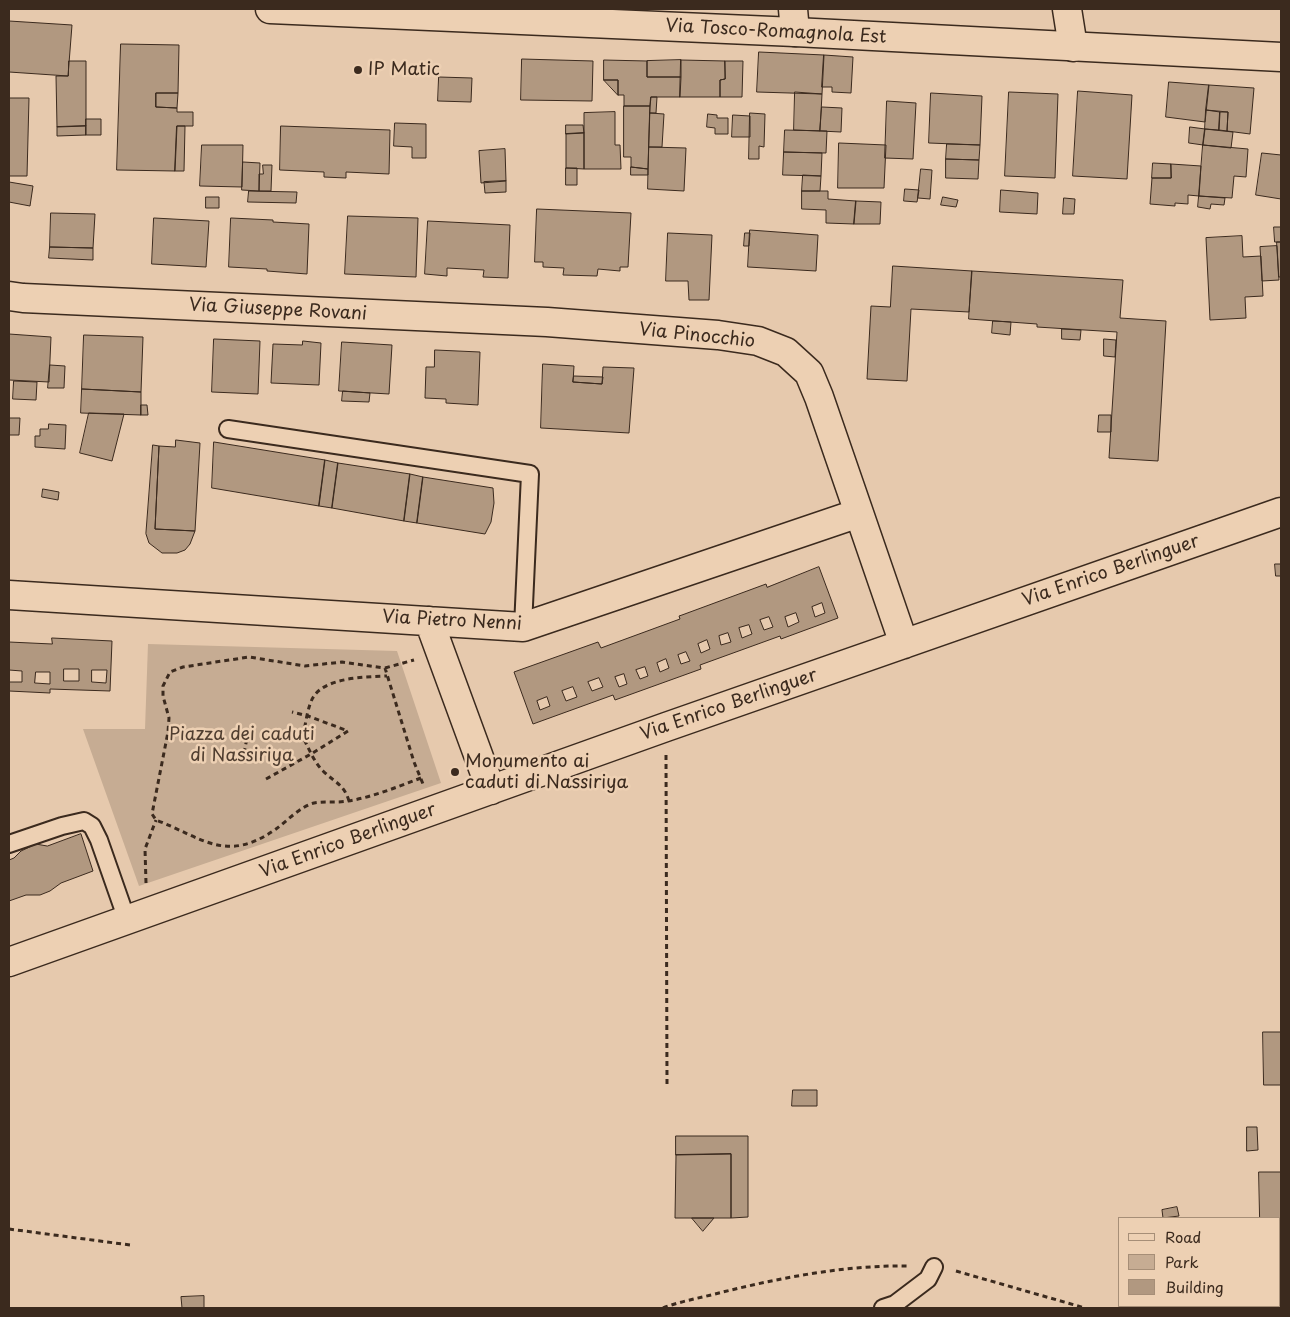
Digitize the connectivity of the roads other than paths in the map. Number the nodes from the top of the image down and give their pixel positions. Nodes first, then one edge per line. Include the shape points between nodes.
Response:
1 (270, 9) edge
2 (1068, 9) edge
3 (392, 12) edge
4 (794, 21) edge
5 (1073, 47) junction
6 (1281, 57) edge
7 (9, 296) edge
8 (546, 322) joint
9 (228, 429) dead end
10 (1281, 512) edge
11 (859, 513) junction
12 (9, 595) edge
13 (429, 621) junction
14 (523, 627) junction
15 (904, 644) junction
16 (491, 790) junction
17 (9, 844) edge
18 (127, 920) junction
19 (9, 962) edge
20 (934, 1267) road end
21 (884, 1308) edge

1 - 3 street, Via Tosco-Romagnola Est
2 - 5 street
3 - 4 street, Via Tosco-Romagnola Est
4 - 5 street, Via Tosco-Romagnola Est
5 - 6 street, Via Tosco-Romagnola Est
7 - 8 street, Via Giuseppe Rovani
8 - 11 street, Via Pinocchio via 718,335 758,341 786,352 809,373
9 - 14 lane via 530,474
10 - 15 street, Via Enrico Berlinguer
11 - 14 street, Via Pietro Nenni
11 - 15 street
12 - 13 street, Via Pietro Nenni
13 - 14 street, Via Pietro Nenni
13 - 16 street
15 - 16 street, Via Enrico Berlinguer
16 - 18 street, Via Enrico Berlinguer
17 - 18 lane via 84,821 92,826
18 - 19 street, Via Enrico Berlinguer
20 - 21 lane via 928,1279 895,1304

